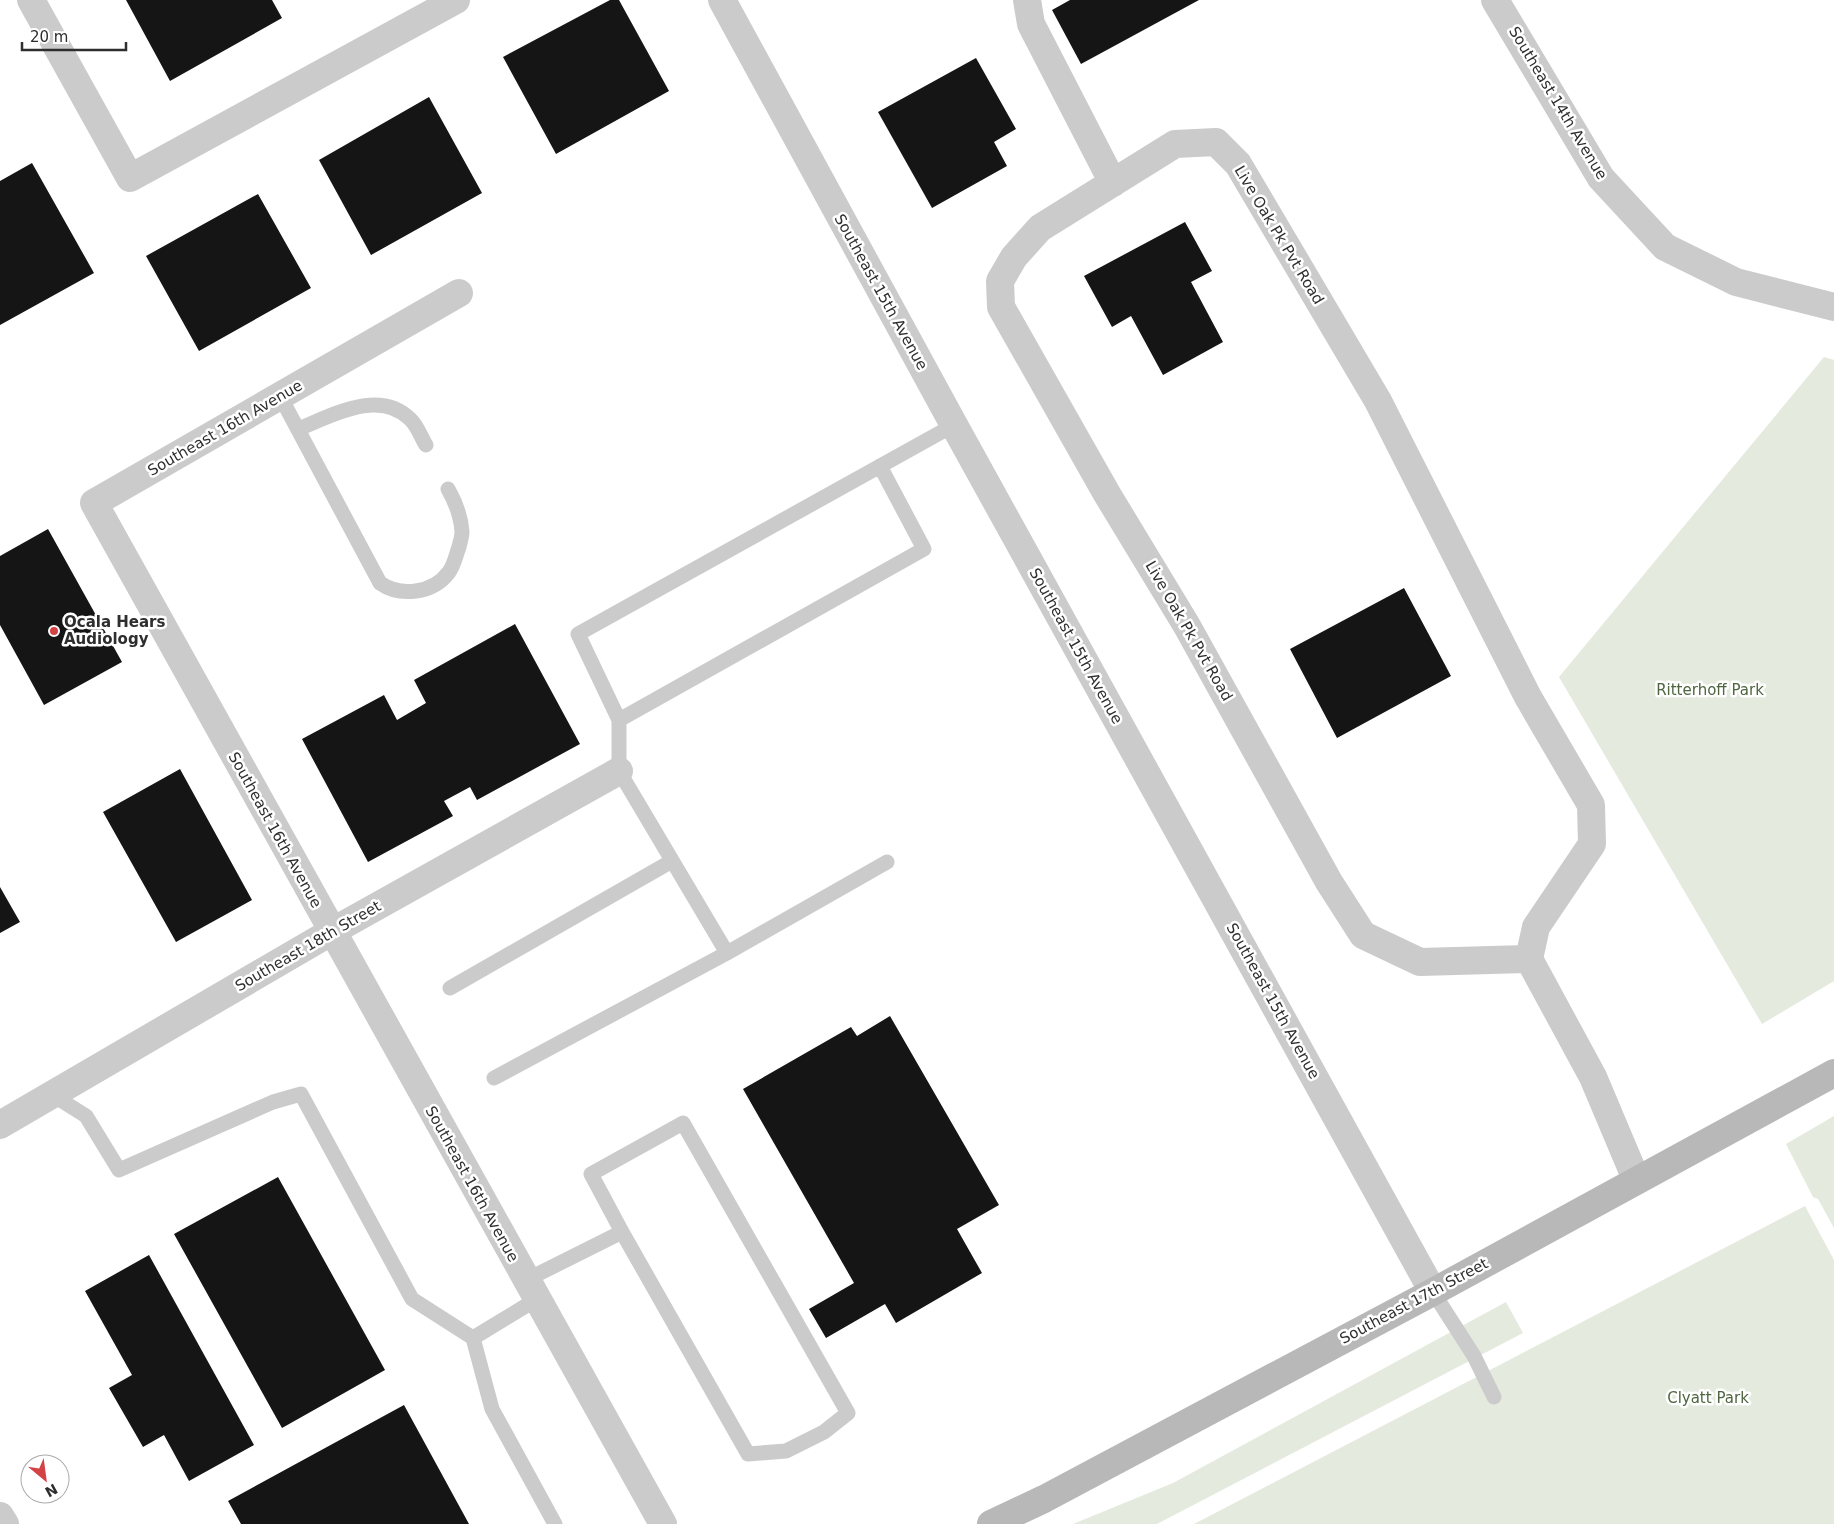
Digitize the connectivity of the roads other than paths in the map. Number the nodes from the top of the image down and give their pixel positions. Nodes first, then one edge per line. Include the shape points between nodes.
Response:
1 (31, 0) edge
2 (456, 0) edge
3 (722, 0) edge
4 (1026, 0) edge
5 (1495, 0) edge
6 (1112, 183) junction
7 (459, 293) dead end
8 (1834, 308) edge
9 (280, 396) junction
10 (954, 425) junction
11 (298, 429) junction
12 (426, 445) dead end
13 (880, 466) junction
14 (448, 489) dead end
15 (619, 720) junction
16 (619, 771) junction
17 (672, 861) junction
18 (887, 862) dead end
19 (331, 932) junction
20 (727, 953) junction
21 (1528, 959) junction
22 (450, 988) dead end
23 (1834, 1073) edge
24 (494, 1078) dead end
25 (51, 1094) junction
26 (0, 1125) edge
27 (1636, 1179) junction
28 (622, 1232) junction
29 (531, 1289) junction
30 (1433, 1292) junction
31 (473, 1338) junction
32 (1494, 1397) dead end
33 (0, 1516) edge
34 (5, 1524) edge
35 (555, 1524) edge
36 (663, 1524) edge
37 (990, 1524) edge

1 - 2 street via 130,178
3 - 10 street, Southeast 15th Avenue
4 - 6 street via 1031,24
5 - 8 street, Southeast 14th Avenue via 1601,178 1665,248 1736,282
6 - 21 street, Live Oak Pk Pvt Road via 1175,144 1216,142 1238,164 1378,400 1528,697 1591,805 1592,844 1536,927
6 - 21 street, Live Oak Pk Pvt Road via 1040,228 1014,257 1000,281 1001,307 1215,675 1329,882 1363,935 1420,962
7 - 9 street, Southeast 16th Avenue
9 - 11 lane
9 - 19 street, Southeast 16th Avenue via 94,503
10 - 13 lane
10 - 30 street, Southeast 15th Avenue
11 - 12 lane via 356,406 387,405 410,419
11 - 14 lane via 380,583 391,591 410,593 429,587 448,573 462,534 458,506
13 - 15 lane via 578,634
13 - 15 lane via 924,549
15 - 16 lane
16 - 17 lane
16 - 19 street, Southeast 18th Street
17 - 20 lane
17 - 22 lane
18 - 20 lane
19 - 25 street, Southeast 18th Street
19 - 29 street, Southeast 16th Avenue
20 - 24 lane
21 - 27 street via 1593,1077
23 - 27 main road, Southeast 17th Street
25 - 26 street, Southeast 18th Street
25 - 31 lane via 86,1116 119,1170 273,1102 301,1094 412,1299
27 - 30 main road, Southeast 17th Street
28 - 28 lane via 591,1174 683,1123 848,1413 824,1432 786,1451 748,1454
28 - 29 lane
29 - 31 lane
29 - 36 street, Southeast 16th Avenue
30 - 32 lane via 1474,1356
30 - 37 main road, Southeast 17th Street via 1044,1499
31 - 35 lane via 492,1409
33 - 34 street

